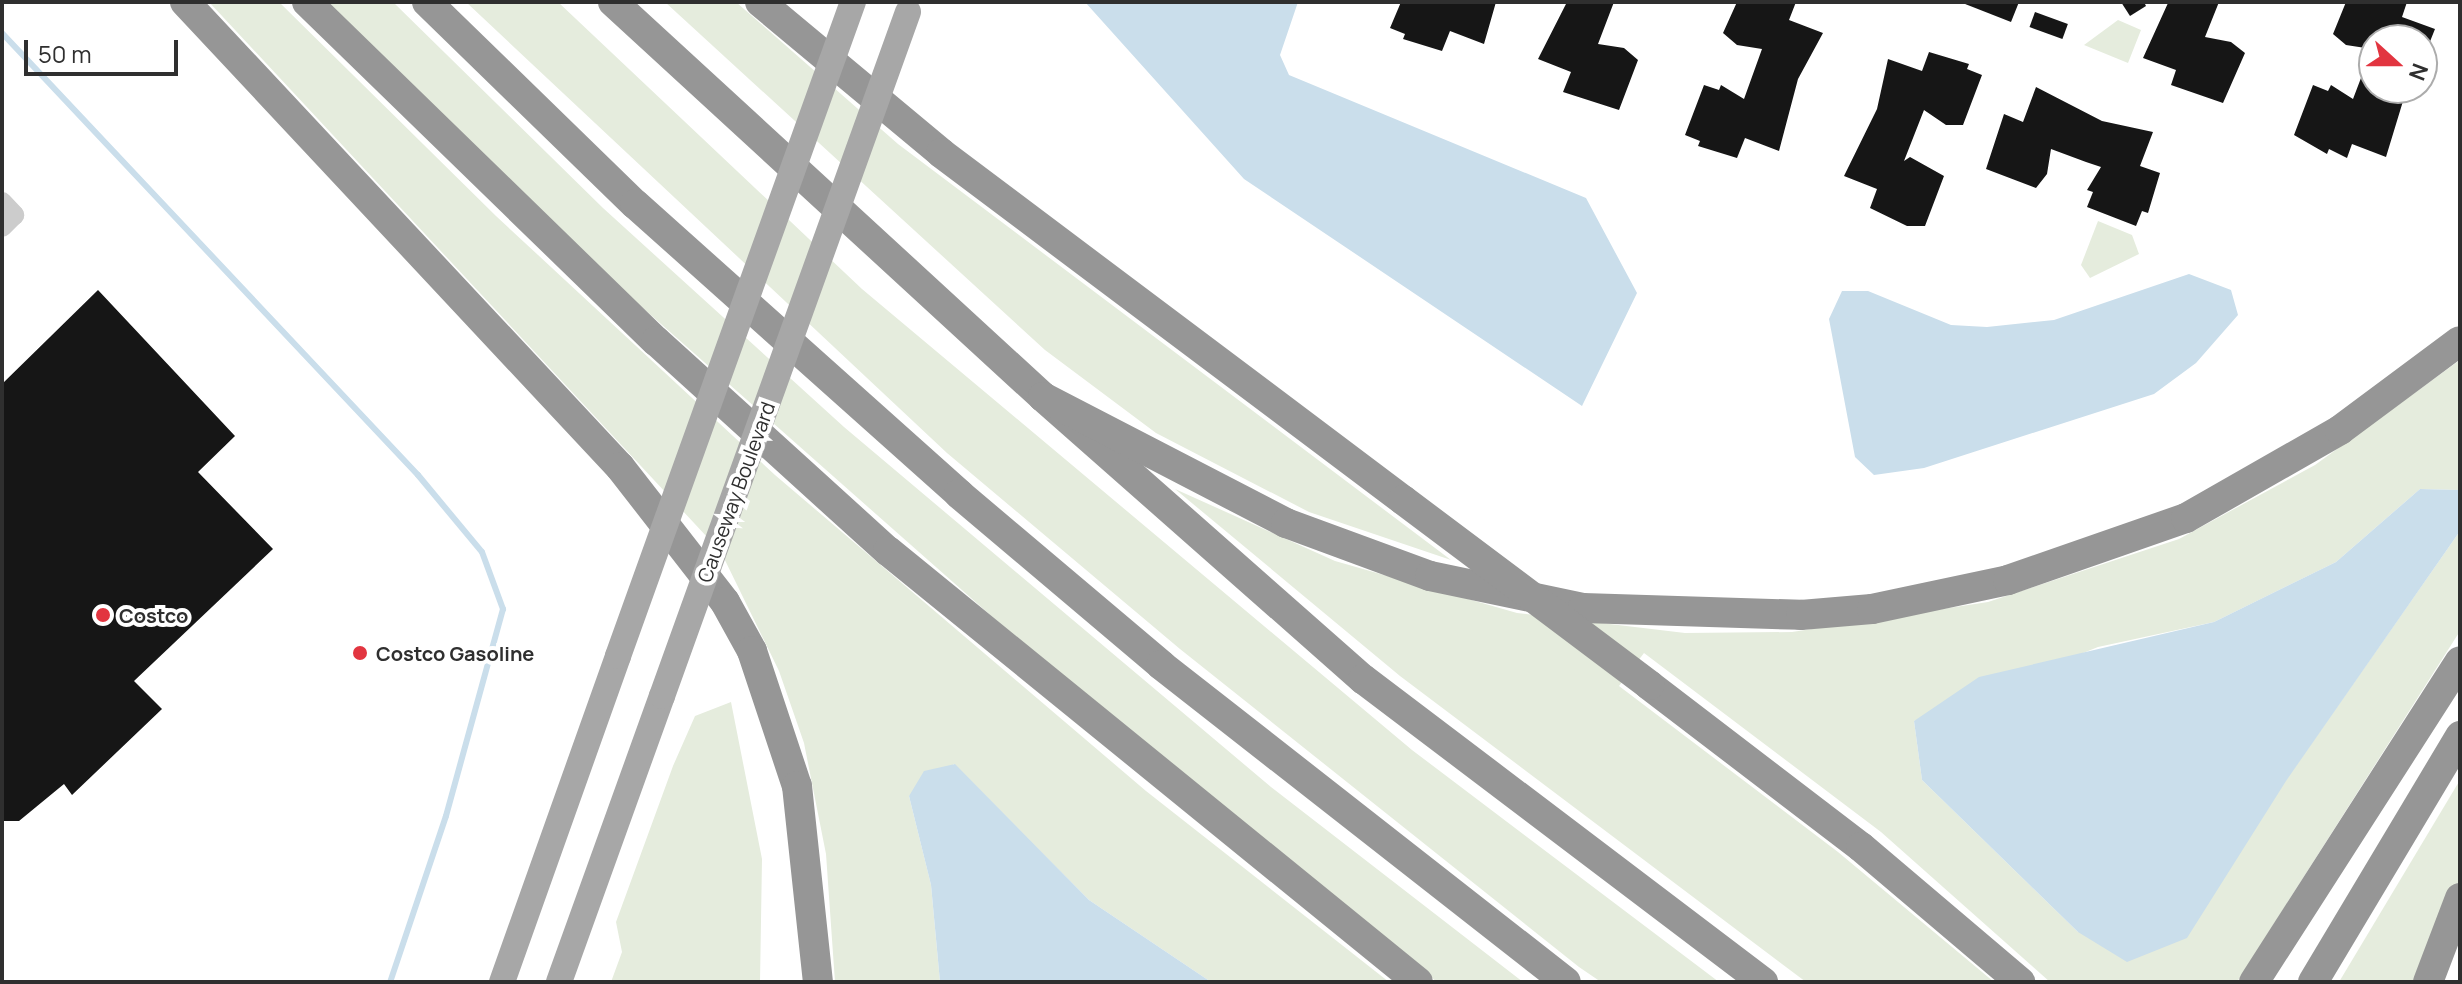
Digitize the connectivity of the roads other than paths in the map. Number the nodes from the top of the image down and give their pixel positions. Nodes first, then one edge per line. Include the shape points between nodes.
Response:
1 (185, 2) edge
2 (307, 2) edge
3 (427, 2) edge
4 (613, 2) edge
5 (760, 2) edge
6 (853, 2) edge
7 (910, 7) edge
8 (2, 202) edge
9 (2, 227) edge
10 (2460, 341) edge
11 (1043, 397) junction
12 (2460, 661) edge
13 (2460, 736) edge
14 (2460, 898) edge
15 (2460, 944) edge
16 (502, 982) edge
17 (559, 982) edge
18 (818, 982) edge
19 (1418, 982) edge
20 (1566, 982) edge
21 (1763, 982) edge
22 (2020, 982) edge
23 (2254, 982) edge
24 (2313, 982) edge
25 (2428, 982) edge
26 (2443, 982) edge

1 - 18 highway via 620,467 725,602 752,651 797,786
2 - 19 highway via 644,330 888,551
3 - 20 highway via 635,204 959,494 1161,665
4 - 11 highway
5 - 22 highway, bridge via 941,153 1861,847
6 - 16 main road, bridge
7 - 17 main road, Causeway Boulevard, bridge
8 - 9 street via 14,215
10 - 11 highway via 2315,446 2186,518 2008,580 1872,609 1801,615 1583,608 1430,576 1286,523
11 - 21 highway via 1363,679
12 - 23 highway
13 - 24 highway
14 - 25 highway
15 - 26 highway

